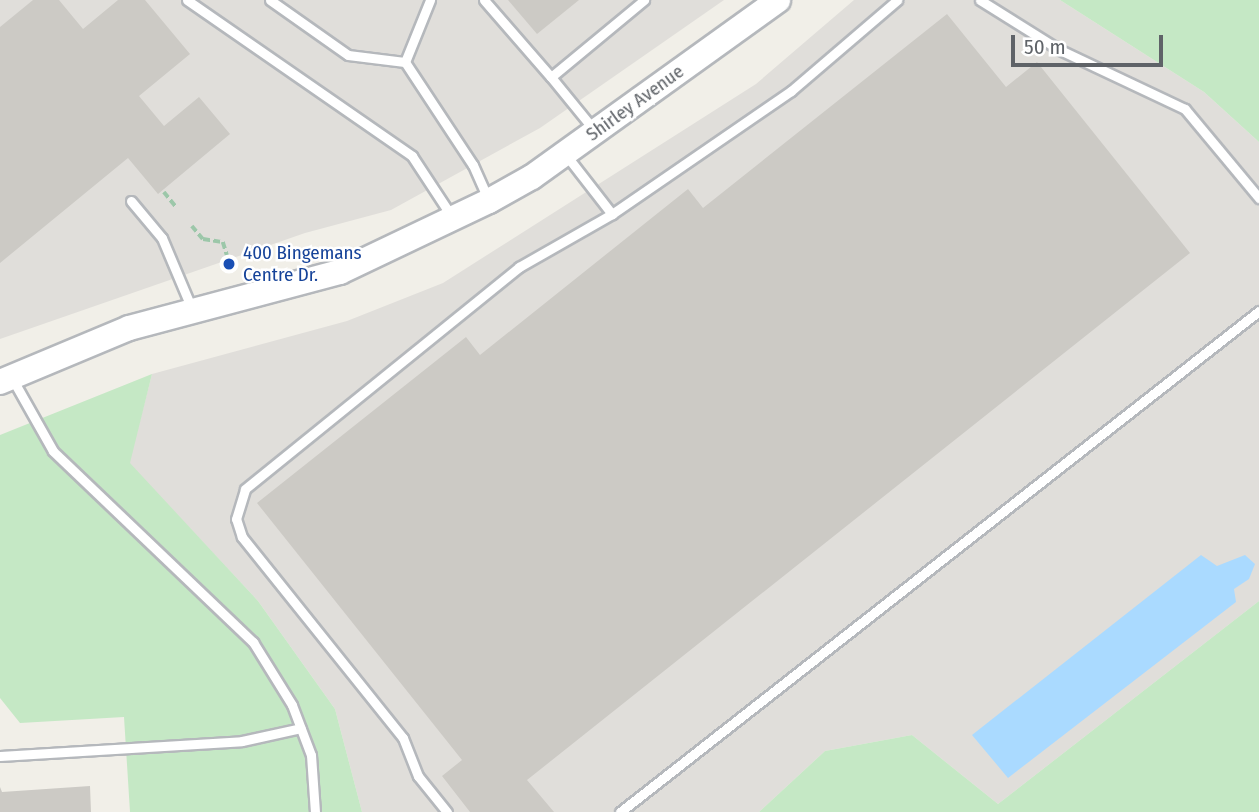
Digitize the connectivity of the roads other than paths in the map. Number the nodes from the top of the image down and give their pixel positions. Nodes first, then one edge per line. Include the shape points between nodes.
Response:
1 (187, 0) edge
2 (270, 0) edge
3 (430, 0) edge
4 (484, 0) edge
5 (644, 0) edge
6 (778, 0) edge
7 (897, 0) edge
8 (980, 0) edge
9 (405, 62) junction
10 (551, 77) junction
11 (595, 132) junction
12 (565, 153) junction
13 (1259, 198) edge
14 (131, 201) dead end
15 (489, 201) junction
16 (612, 214) junction
17 (453, 218) junction
18 (192, 311) junction
19 (1259, 311) edge
20 (5, 379) edge
21 (301, 728) junction
22 (0, 756) edge
23 (315, 812) edge
24 (447, 812) edge
25 (620, 812) edge

1 - 17 lane via 412,156
2 - 9 lane via 348,55
3 - 9 lane
4 - 10 lane
5 - 10 lane
6 - 11 main road, Shirley Avenue
7 - 16 lane via 791,91
8 - 13 lane via 1058,50 1185,109
9 - 15 lane via 473,165
10 - 11 lane
11 - 12 main road, Shirley Avenue
12 - 15 main road, Shirley Avenue
12 - 16 lane
14 - 18 lane via 162,237
15 - 17 main road, Shirley Avenue
16 - 24 lane via 500,282 245,489 236,519 242,537 403,738 418,776
17 - 18 main road, Shirley Avenue via 340,272
18 - 20 main road, Shirley Avenue via 129,328
19 - 25 lane
20 - 21 lane via 54,451 253,642
21 - 22 lane via 242,741
21 - 23 lane via 311,755

